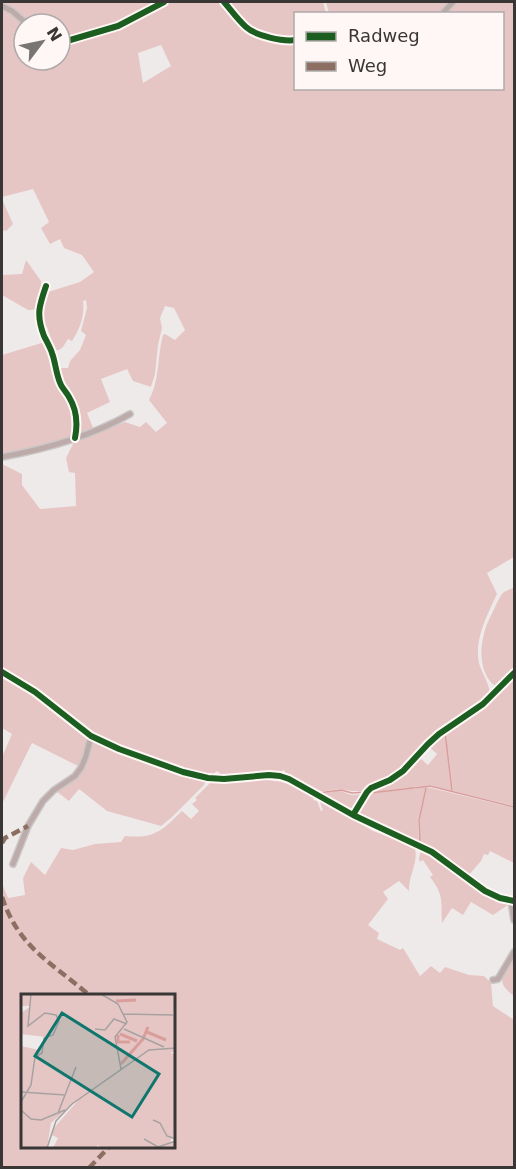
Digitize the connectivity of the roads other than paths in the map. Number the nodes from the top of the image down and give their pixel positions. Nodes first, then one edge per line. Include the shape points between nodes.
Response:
1 (164, 2) edge
2 (224, 2) edge
3 (72, 39) edge
4 (294, 40) edge
5 (46, 286) dead end
6 (130, 414) dead end
7 (75, 438) junction
8 (2, 457) edge
9 (2, 672) edge
10 (514, 673) edge
11 (91, 736) junction
12 (353, 815) junction
13 (12, 864) dead end
14 (513, 901) edge
15 (514, 920) edge
16 (514, 952) edge
17 (493, 980) dead end

1 - 3 street via 118,26
2 - 4 street via 249,29 279,40
5 - 7 street via 38,315 58,378 74,405 78,428
6 - 7 street
7 - 8 street
9 - 11 street via 35,692
10 - 12 street via 483,704 433,739 403,771 371,788
11 - 12 street via 208,778 280,776
11 - 13 street via 81,768 43,801
12 - 14 street via 432,852 485,891
14 - 15 street
16 - 17 street via 498,979

